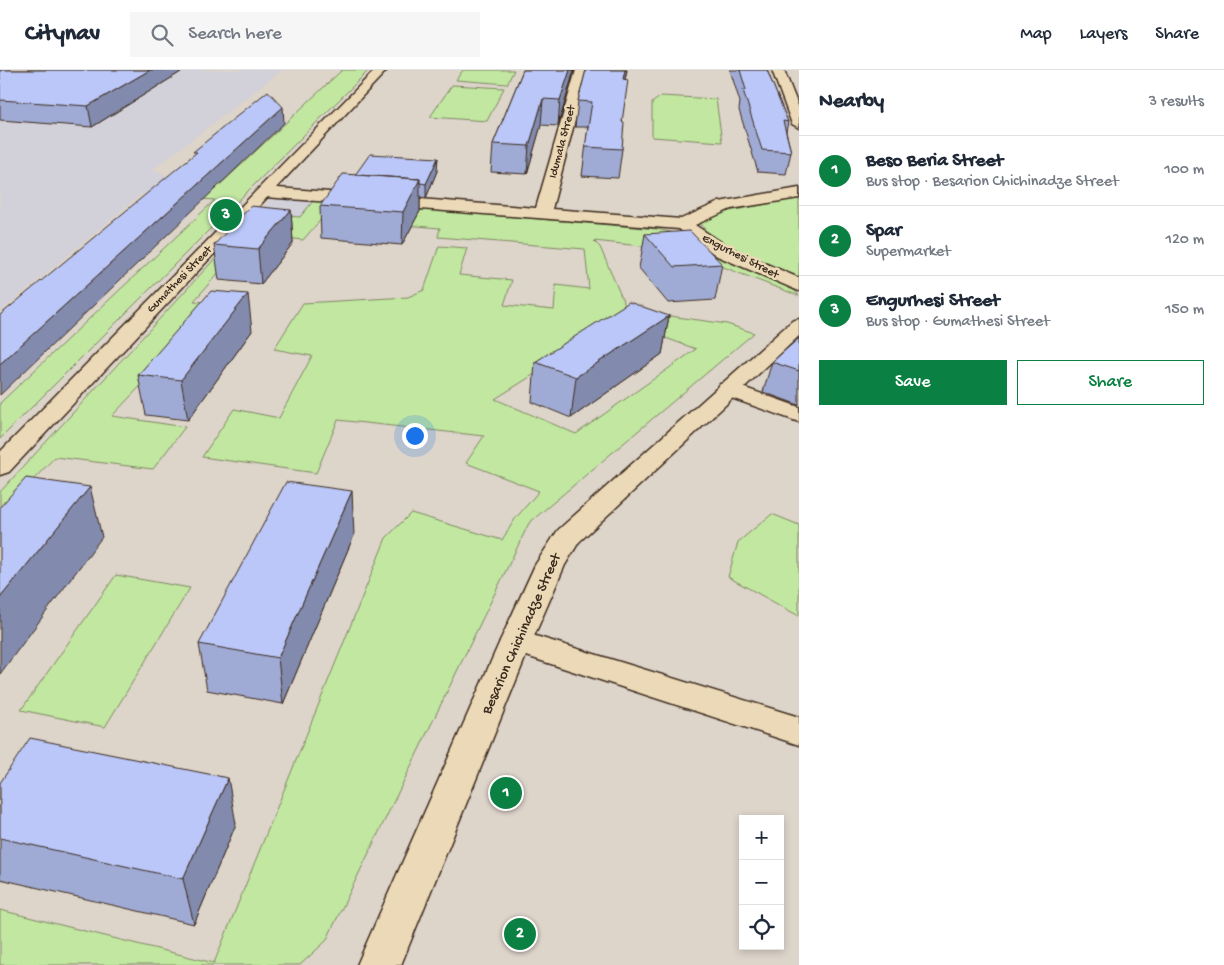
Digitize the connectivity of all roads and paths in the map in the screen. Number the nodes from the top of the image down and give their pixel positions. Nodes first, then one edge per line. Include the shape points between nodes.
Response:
1 (381, 70) edge
2 (582, 70) edge
3 (780, 75) edge
4 (799, 83) edge
5 (799, 124) edge
6 (265, 192) junction
7 (799, 193) edge
8 (543, 213) junction
9 (684, 224) junction
10 (799, 285) edge
11 (799, 325) edge
12 (728, 389) junction
13 (799, 415) edge
14 (0, 467) edge
15 (516, 641) junction
16 (799, 731) edge
17 (379, 965) edge

1 - 6 street, Gumathesi Street
2 - 8 street, Idumala Street
3 - 4 street
3 - 5 street
6 - 8 street
6 - 14 street, Gumathesi Street
7 - 9 street, Engurhesi Street via 716,208
8 - 9 street
9 - 10 street, Engurhesi Street via 715,247
11 - 12 street, Besarion Chichinadze Street
12 - 13 street
12 - 15 street, Besarion Chichinadze Street via 568,536 550,566
15 - 16 street
15 - 17 street, Besarion Chichinadze Street

